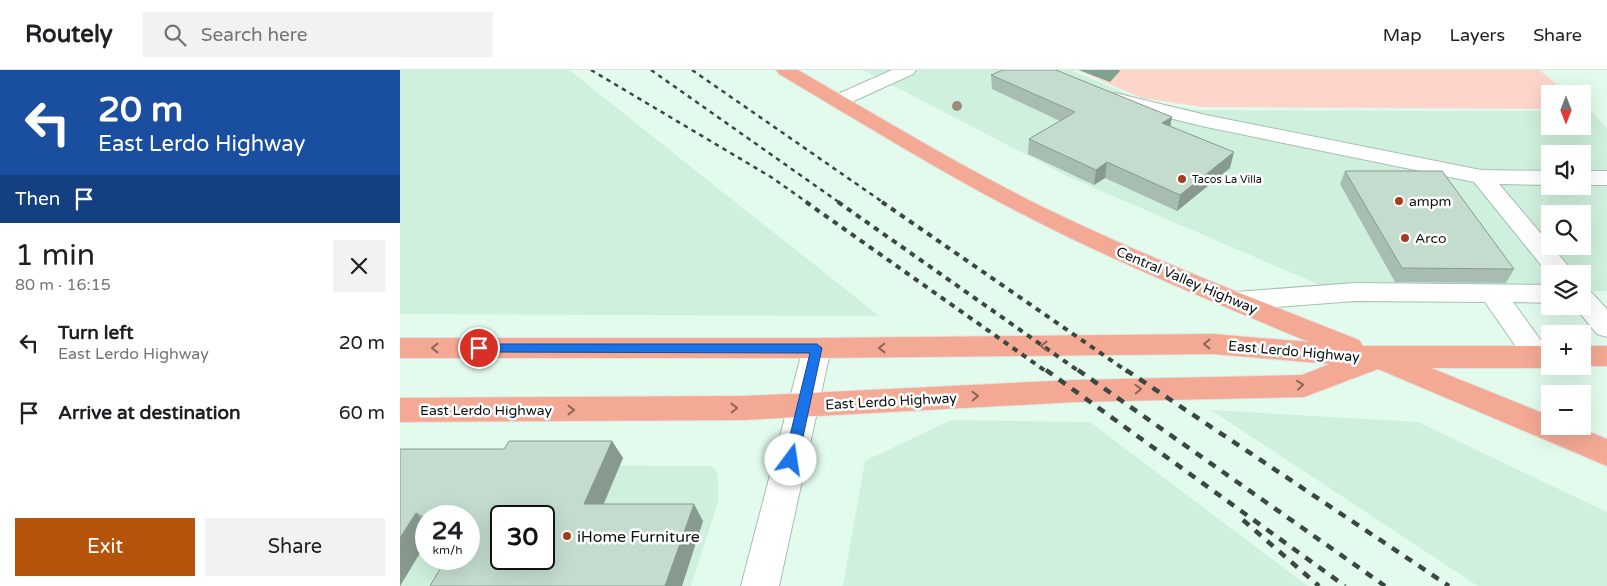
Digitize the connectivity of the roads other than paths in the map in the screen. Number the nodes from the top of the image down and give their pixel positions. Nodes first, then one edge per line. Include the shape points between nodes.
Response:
1 (785, 70) edge
2 (907, 70) edge
3 (1093, 91) edge
4 (838, 101) junction
5 (1481, 177) junction
6 (1541, 178) edge
7 (1591, 178) edge
8 (1607, 178) edge
9 (1554, 265) edge
10 (1493, 294) junction
11 (1541, 294) edge
12 (1235, 301) junction
13 (1591, 308) edge
14 (1607, 327) edge
15 (400, 348) edge
16 (817, 348) junction
17 (1541, 353) edge
18 (1607, 356) edge
19 (1541, 357) edge
20 (1591, 357) edge
21 (1377, 358) junction
22 (804, 405) junction
23 (400, 410) edge
24 (1607, 453) edge
25 (760, 586) edge

1 - 4 main road, Central Valley Highway
2 - 4 street
3 - 5 street via 1120,101 1206,121
4 - 12 main road, Central Valley Highway via 1040,214 1175,278
5 - 6 street
5 - 9 street
7 - 8 street
10 - 11 street
10 - 12 street via 1355,292
10 - 17 street
12 - 21 main road, Central Valley Highway
13 - 14 street
16 -> 15 main road, East Lerdo Highway
21 -> 16 main road, East Lerdo Highway via 1213,344
16 - 22 street
18 - 20 main road
19 - 21 main road, East Lerdo Highway
22 -> 21 main road, East Lerdo Highway via 1075,391 1304,386
21 - 24 main road, Central Valley Highway
23 -> 22 main road, East Lerdo Highway
22 - 25 street

